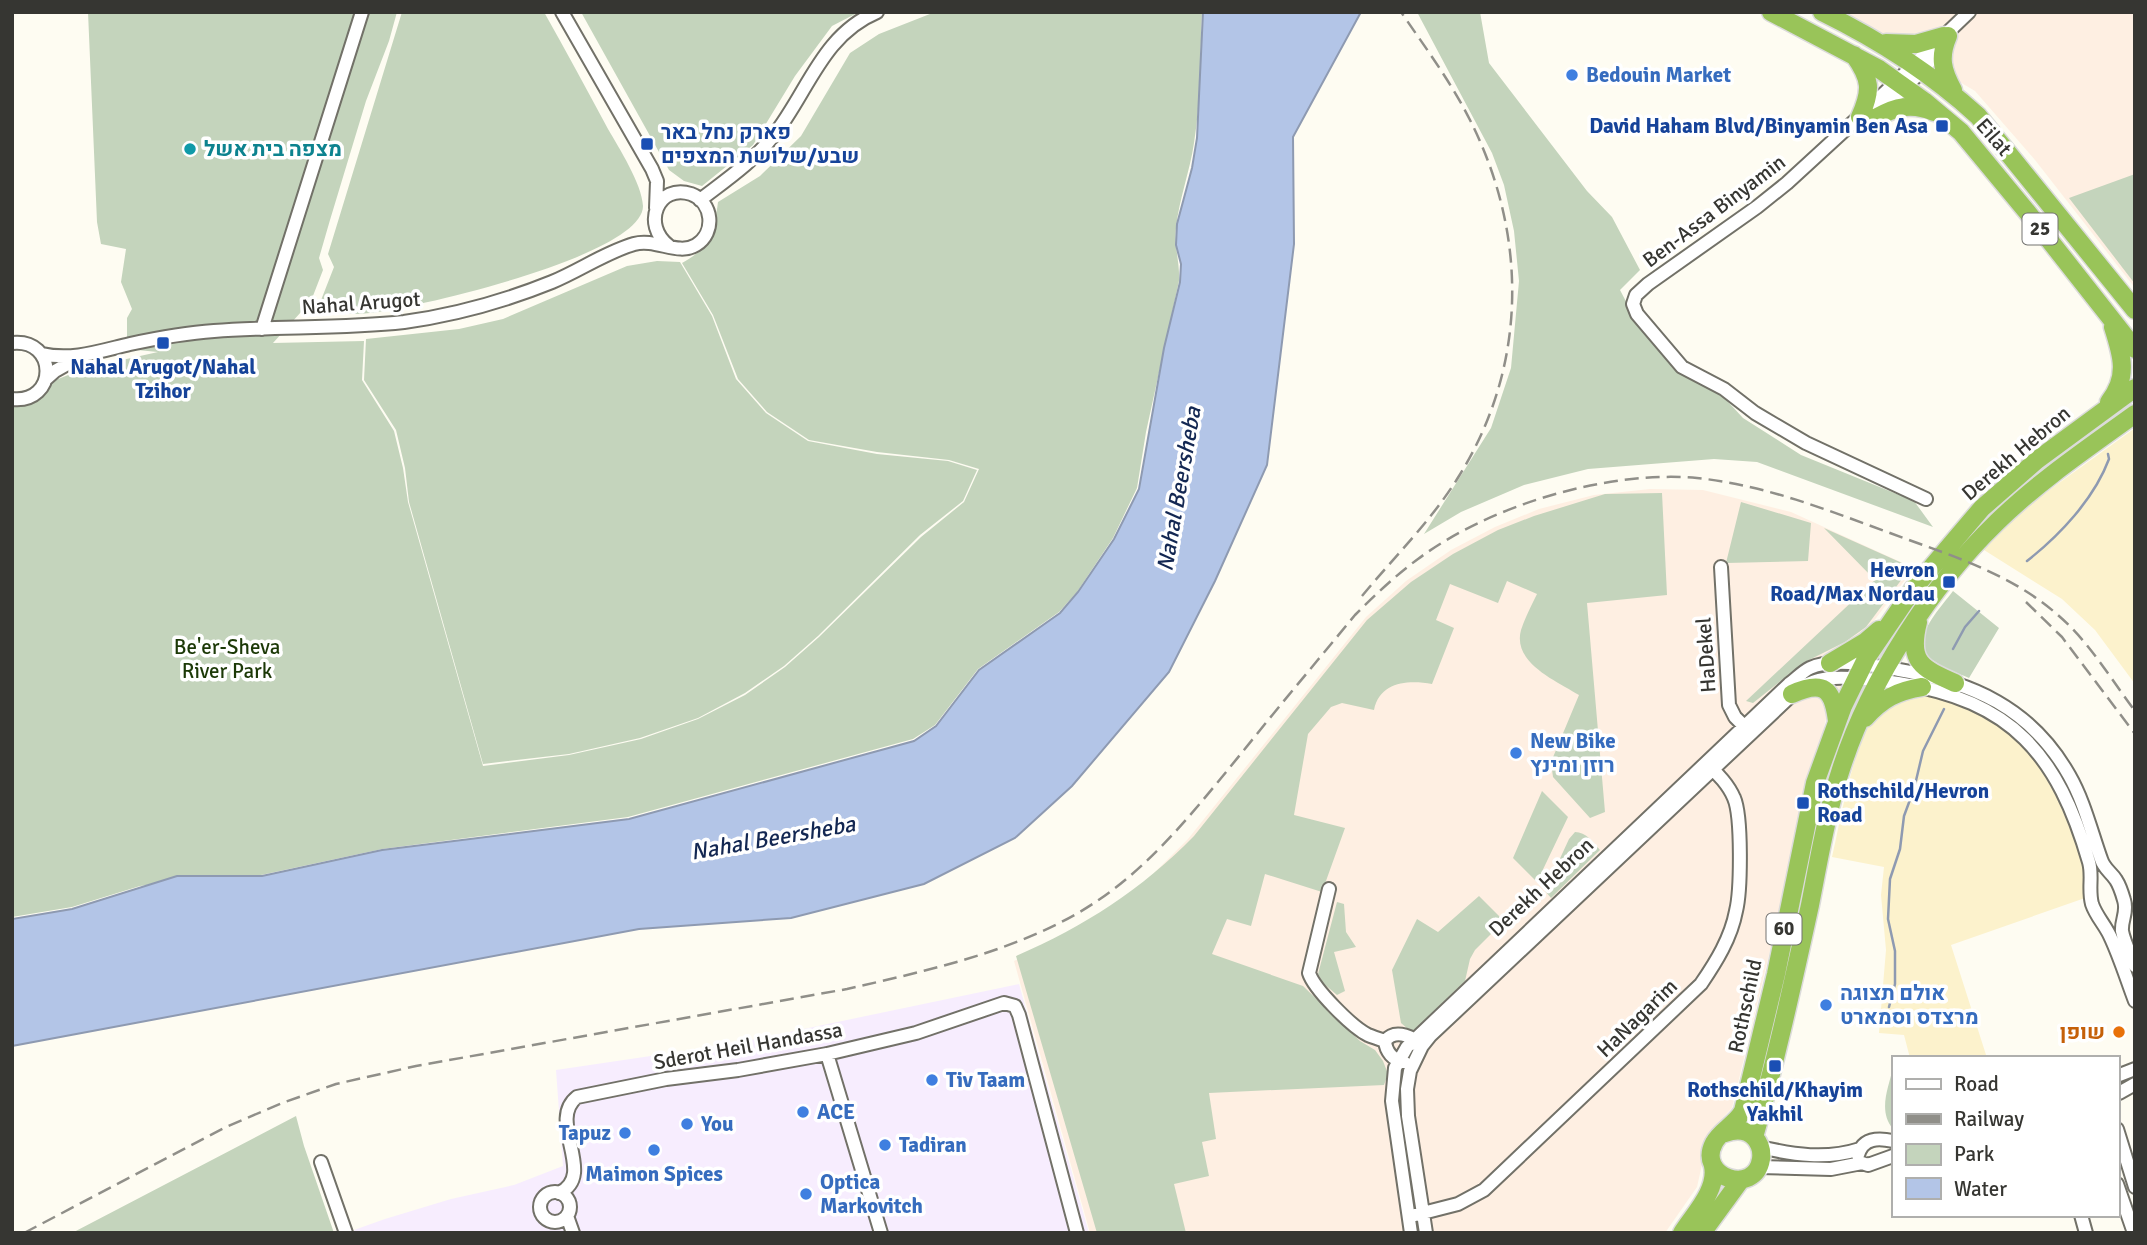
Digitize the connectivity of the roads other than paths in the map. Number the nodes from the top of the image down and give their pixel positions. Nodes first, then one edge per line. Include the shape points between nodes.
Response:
1 (362, 12) edge
2 (562, 12) edge
3 (877, 12) edge
4 (1771, 12) edge
5 (1822, 12) edge
6 (1959, 21) edge
7 (1879, 42) junction
8 (1854, 55) junction
9 (1919, 67) junction
10 (1901, 84) junction
11 (1957, 96) junction
12 (1940, 114) junction
13 (1862, 120) junction
14 (652, 169) junction
15 (683, 193) junction
16 (701, 200) junction
17 (655, 212) junction
18 (668, 246) junction
19 (627, 247) junction
20 (2135, 310) edge
21 (2110, 317) junction
22 (262, 329) junction
23 (15, 340) edge
24 (2135, 349) edge
25 (42, 354) junction
26 (88, 354) junction
27 (46, 379) junction
28 (2135, 388) edge
29 (12, 399) edge
30 (2101, 413) junction
31 (2131, 417) edge
32 (1926, 499) dead end
33 (1721, 567) dead end
34 (1894, 616) junction
35 (1920, 616) junction
36 (1830, 663) junction
37 (1859, 673) junction
38 (1881, 674) junction
39 (1955, 682) junction
40 (1922, 687) junction
41 (1792, 694) junction
42 (1837, 721) junction
43 (1856, 729) junction
44 (1747, 730) junction
45 (1709, 766) junction
46 (2097, 866) junction
47 (1329, 889) dead end
48 (2126, 915) junction
49 (2099, 918) junction
50 (2135, 966) edge
51 (2135, 1001) edge
52 (1414, 1039) junction
53 (1384, 1041) junction
54 (827, 1054) junction
55 (1417, 1057) junction
56 (1398, 1061) junction
57 (2135, 1084) edge
58 (2119, 1092) edge
59 (1725, 1132) junction
60 (2119, 1135) edge
61 (1891, 1141) edge
62 (1757, 1142) junction
63 (1860, 1149) junction
64 (1891, 1157) edge
65 (321, 1163) dead end
66 (1862, 1163) junction
67 (1713, 1166) junction
68 (1759, 1167) junction
69 (1740, 1181) junction
70 (2135, 1187) edge
71 (2119, 1190) edge
72 (559, 1193) junction
73 (1423, 1214) junction
74 (567, 1216) junction
75 (1408, 1216) junction
76 (554, 1222) junction
77 (346, 1233) edge
78 (564, 1233) edge
79 (573, 1233) edge
80 (881, 1233) edge
81 (1077, 1233) edge
82 (1411, 1233) edge
83 (1426, 1233) edge
84 (1682, 1233) edge
85 (1702, 1233) edge
86 (2134, 1233) edge

1 - 22 street
2 - 14 street
3 - 16 street via 833,43 772,138
4 - 8 highway, Eilat / 25
5 - 7 highway, Eilat / 25
6 - 7 highway via 1906,45
6 - 9 street, Ben-Assa Binyamin
6 - 11 highway via 1942,52 1944,74
7 - 9 highway, Eilat / 25
8 - 10 highway, Eilat / 25
8 - 13 highway via 1868,81
9 - 10 street, Ben-Assa Binyamin
9 - 11 highway, Eilat / 25
10 - 12 highway, Eilat / 25
10 - 13 street, Ben-Assa Binyamin
11 - 20 highway, Eilat / 25 via 2001,142
12 - 13 highway via 1901,106
12 - 21 highway, Eilat / 25 via 1983,157
13 - 32 street, Ben-Assa Binyamin via 1757,207 1648,284 1633,304 1682,366 1806,443
14 - 15 street
14 - 17 street via 657,181
15 - 16 street
15 - 17 street via 667,197
16 - 18 street via 709,215 707,233 686,249
17 - 18 street via 656,233
17 - 19 street, Nahal Arugot via 644,233
18 - 19 street, Nahal Arugot via 647,242
19 - 22 street, Nahal Arugot via 552,282 456,312 387,324
21 - 24 highway, Eilat / 25
21 - 30 highway via 2123,368 2118,392
22 - 26 street, Nahal Arugot via 189,333
23 - 25 street
25 - 26 street, Nahal Arugot
25 - 27 street
26 - 27 street, Nahal Arugot
27 - 29 street, Nahal Arugot via 33,395
28 - 30 highway, Derekh Hebron / 60
30 - 34 highway, Derekh Hebron / 60 via 1982,508
31 - 35 highway, Derekh Hebron / 60 via 2050,476 1997,522
33 - 44 street, HaDekel via 1729,705
34 - 36 highway via 1865,642
34 - 37 highway, Derekh Hebron / 60
35 - 38 highway, Derekh Hebron / 60
35 - 39 highway via 1914,643 1917,659 1928,671
36 - 37 street, Derekh Hebron
36 - 44 street, Derekh Hebron via 1808,669
37 - 38 street, Derekh Hebron
37 - 41 street, Derekh Hebron via 1816,680
37 - 42 highway, Derekh Hebron / 60
38 - 39 street
38 - 40 street
38 - 43 highway, Derekh Hebron / 60
39 - 46 street via 2007,707 2051,748 2070,776 2089,820
40 - 43 highway via 1883,700
40 - 46 street via 1990,711 2036,750 2059,782
41 - 42 highway via 1812,687 1828,691
41 - 44 street, Derekh Hebron
42 - 59 highway, Rothschild / 60 via 1815,783 1743,1111
43 - 62 highway, Rothschild / 60 via 1835,788
44 - 45 street, Derekh Hebron
45 - 52 street, Derekh Hebron
45 - 55 street, Derekh Hebron via 1430,1036
45 - 73 street, HaNagarim via 1734,798 1739,851 1737,910 1711,971 1484,1191 1458,1205
46 - 48 street via 2121,890
46 - 49 street via 2089,892
47 - 53 street via 1310,977 1360,1030
48 - 49 street via 2111,923
48 - 50 street via 2123,933
49 - 51 street
52 - 53 street via 1396,1034
52 - 55 street
52 - 56 street, Derekh Hebron
53 - 56 street
54 - 72 street, Sderot Heil Handassa via 578,1097 568,1113 574,1177
54 - 80 street
54 - 81 street, Sderot Heil Handassa via 916,1033 999,1003 1012,1004 1019,1015
55 - 56 street
55 - 73 street, Derekh Hebron via 1408,1080 1407,1100
56 - 75 street, Derekh Hebron via 1392,1088 1393,1117
57 - 58 street
59 - 62 highway via 1740,1130
59 - 67 highway, 60 via 1711,1151
60 - 70 street
61 - 63 street via 1877,1138
61 - 64 street
62 - 63 street via 1786,1153 1815,1156
62 - 68 highway, 60 via 1762,1154
63 - 66 street
64 - 66 street via 1872,1165
65 - 77 street
66 - 68 street via 1814,1170
67 - 69 highway via 1724,1178
67 - 84 highway, 60 via 1708,1193
68 - 69 highway
69 - 85 highway
71 - 86 street
72 - 74 street via 570,1203
72 - 76 street via 546,1195 540,1203 542,1217
73 - 75 street, HaNagarim
73 - 83 street, Derekh Hebron
74 - 76 street
74 - 79 street
75 - 82 street, Derekh Hebron
76 - 78 street

